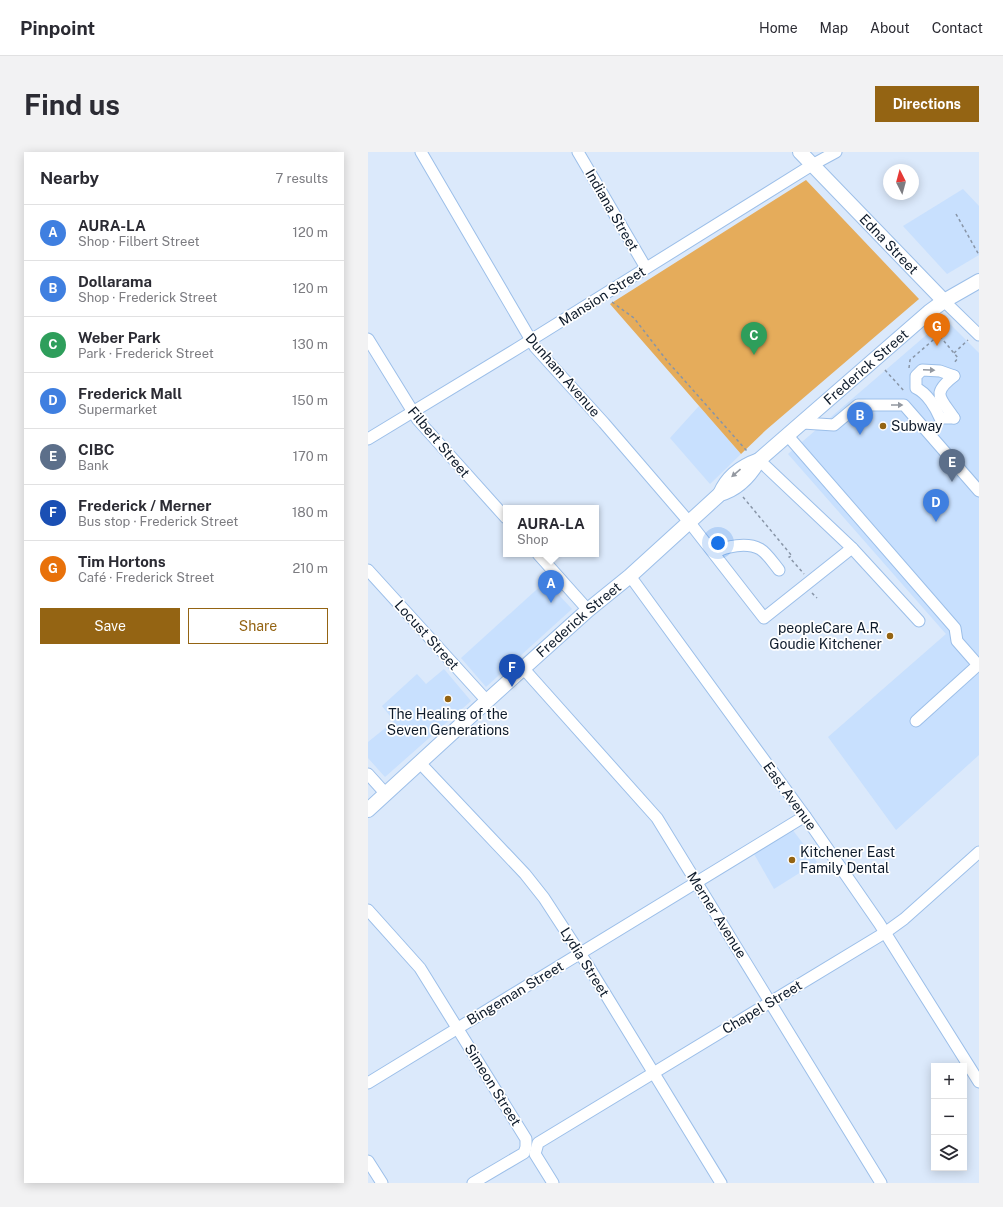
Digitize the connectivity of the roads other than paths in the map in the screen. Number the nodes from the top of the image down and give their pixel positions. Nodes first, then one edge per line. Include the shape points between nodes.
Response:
1 (420, 152) edge
2 (578, 152) edge
3 (800, 152) edge
4 (836, 152) edge
5 (812, 165) junction
6 (646, 268) junction
7 (979, 281) edge
8 (944, 301) junction
9 (979, 335) edge
10 (368, 339) edge
11 (531, 340) junction
12 (413, 412) junction
13 (940, 418) joint
14 (803, 423) junction
15 (788, 436) junction
16 (368, 439) edge
17 (759, 460) junction
18 (979, 491) edge
19 (503, 515) edge
20 (690, 523) junction
21 (852, 548) junction
22 (714, 554) junction
23 (541, 557) edge
24 (368, 570) edge
25 (779, 570) dead end
26 (630, 576) junction
27 (588, 610) junction
28 (919, 621) dead end
29 (978, 665) edge
30 (523, 668) junction
31 (487, 701) junction
32 (916, 721) dead end
33 (420, 763) junction
34 (368, 774) edge
35 (386, 794) junction
36 (368, 810) edge
37 (805, 816) junction
38 (979, 852) edge
39 (697, 881) junction
40 (368, 910) edge
41 (886, 932) junction
42 (580, 954) junction
43 (770, 1001) junction
44 (457, 1028) junction
45 (654, 1073) junction
46 (979, 1082) edge
47 (368, 1083) edge
48 (531, 1147) junction
49 (368, 1160) edge
50 (382, 1183) edge
51 (473, 1183) edge
52 (552, 1183) edge
53 (721, 1183) edge
54 (881, 1183) edge

1 - 11 street, Dunham Avenue
2 - 6 street, Indiana Street
3 - 5 main road, Edna Street
4 - 5 street, Mansion Street
5 - 6 street, Mansion Street
5 - 8 main road, Edna Street
6 - 11 street, Mansion Street
7 - 8 main road, Frederick Street
8 - 9 street, Edna Street
8 - 14 main road, Frederick Street
10 - 12 street, Filbert Street
11 - 12 street, Mansion Street
11 - 20 street, Dunham Avenue
12 - 16 street, Mansion Street
12 - 19 street, Filbert Street
13 -> 13 street via 938,411 916,388 916,376 922,370 940,371 954,376 939,392 954,418
14 - 15 main road, Frederick Street
14 -> 18 street via 834,425 858,405 904,405
15 - 17 main road, Frederick Street
15 - 29 street via 955,628 957,641
17 - 20 main road, Frederick Street via 746,465 724,483 720,494
17 - 21 street
20 - 22 street, Dunham Avenue
20 - 26 main road, Frederick Street
21 - 22 street, Dunham Avenue via 764,618
21 - 28 street
22 - 25 street via 724,548 748,546 761,549
23 - 27 street
24 - 31 street, Locust Street
26 - 27 main road, Frederick Street
26 - 37 street, East Avenue
27 - 30 main road, Frederick Street
29 - 32 street
30 - 31 main road, Frederick Street
30 - 39 street, Merner Avenue via 656,818
31 - 33 main road, Frederick Street
33 - 35 main road, Frederick Street
33 - 42 street, Lydia Street via 525,874 544,898
34 - 35 street
35 - 36 main road, Frederick Street
37 - 39 street, Bingeman Street
37 - 41 street, East Avenue
38 - 41 street, Chapel Street
39 - 42 street, Bingeman Street
39 - 43 street, Merner Avenue
40 - 44 street, Simeon Street via 420,968
41 - 43 street, Chapel Street
41 - 46 street, East Avenue
42 - 44 street, Bingeman Street
42 - 45 street, Lydia Street
43 - 45 street, Chapel Street
43 - 54 street, Merner Avenue
44 - 47 street, Bingeman Street
44 - 48 street, Simeon Street
45 - 48 street, Chapel Street
45 - 53 street, Lydia Street
48 - 51 street, Chapel Street
48 - 52 street, Simeon Street
49 - 50 street

